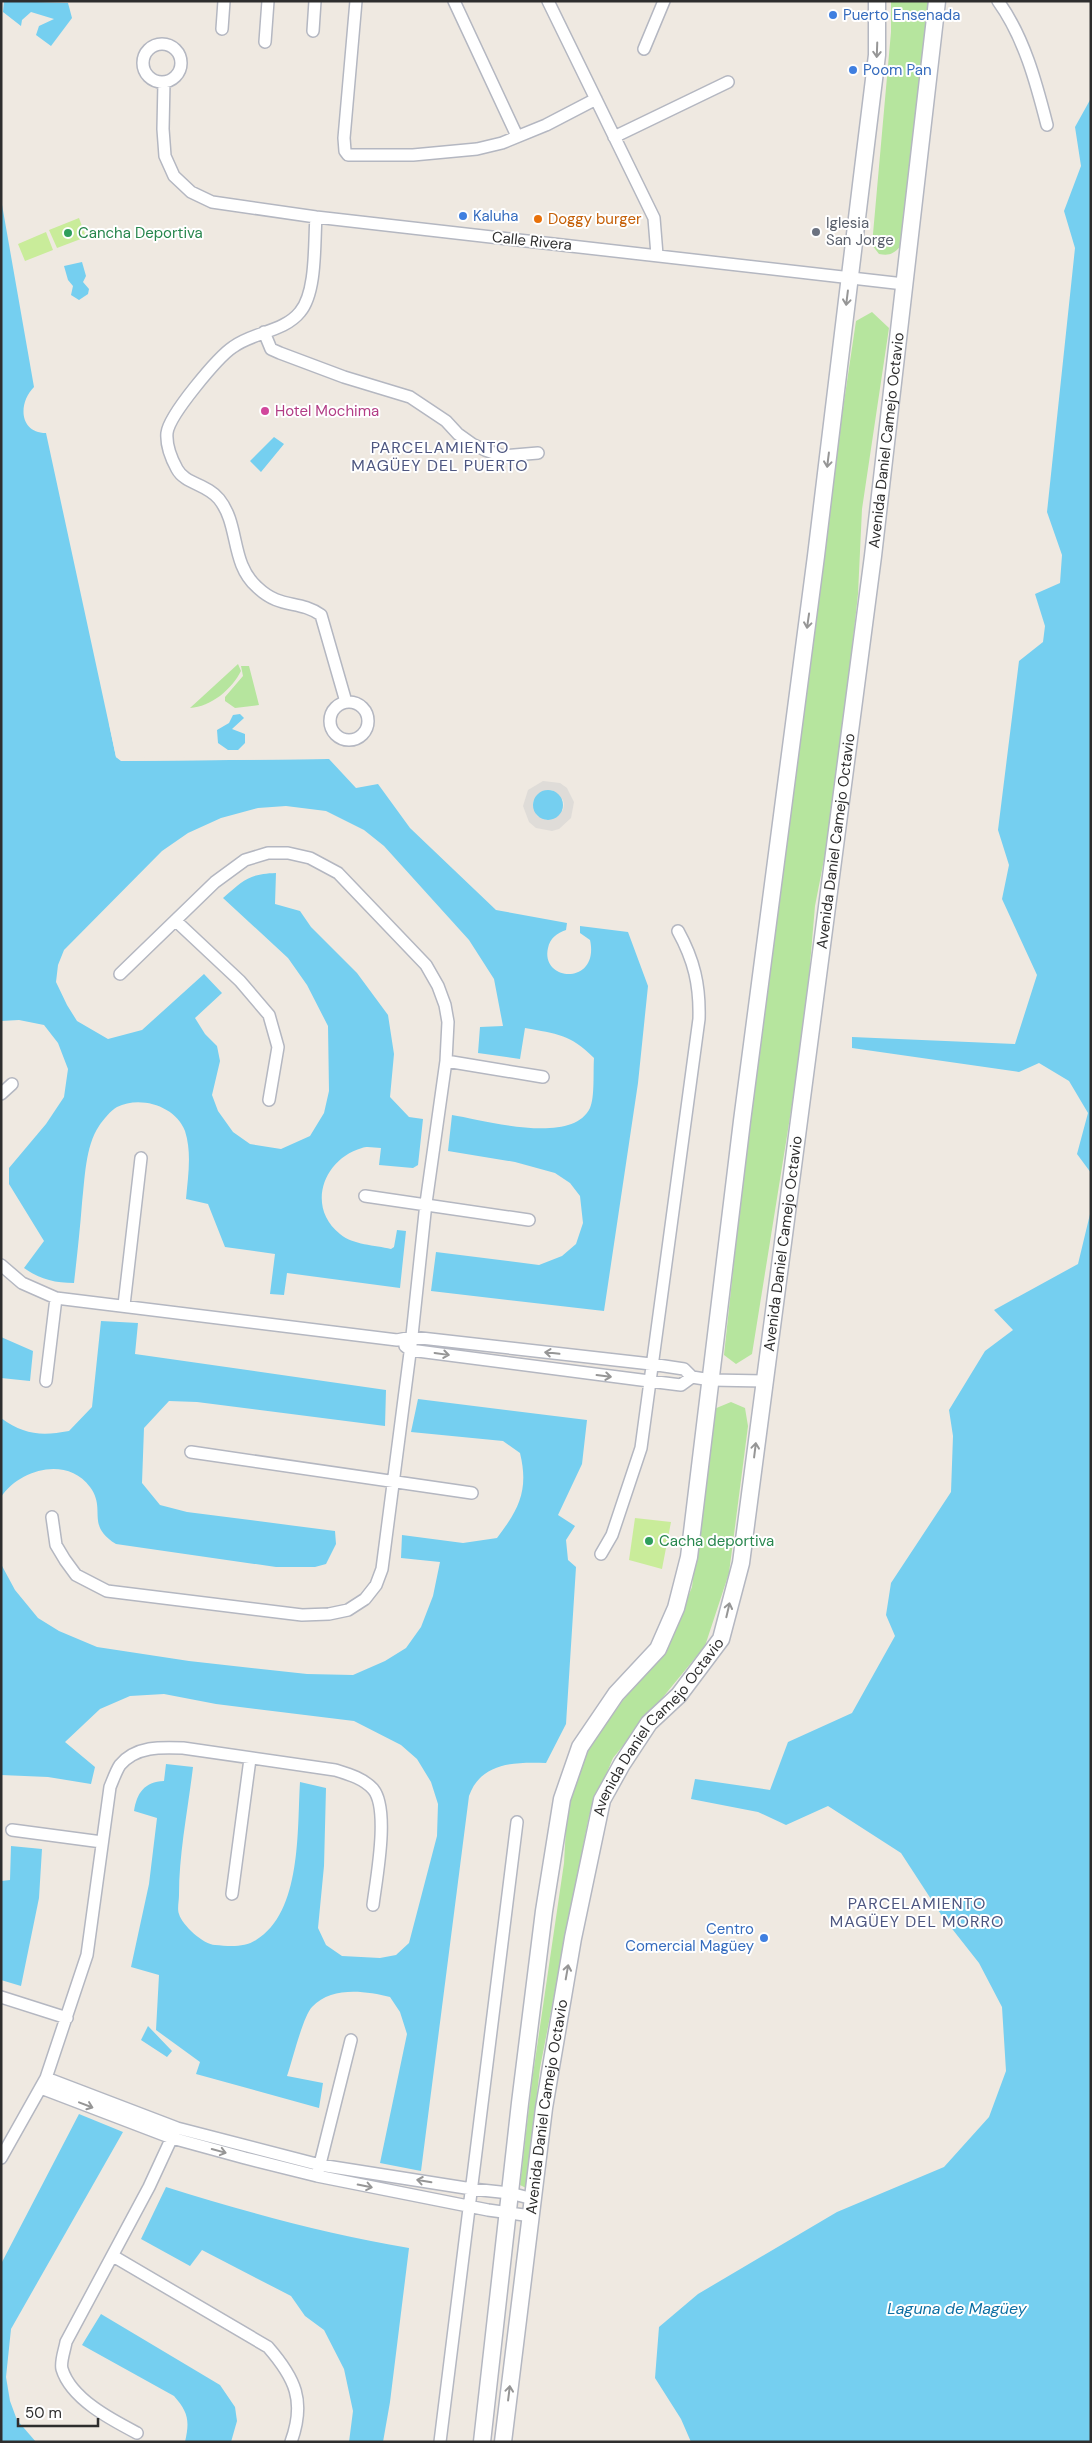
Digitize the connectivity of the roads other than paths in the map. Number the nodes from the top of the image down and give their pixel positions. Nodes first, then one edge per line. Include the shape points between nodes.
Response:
1 (224, 1) edge
2 (268, 1) edge
3 (315, 1) edge
4 (356, 1) edge
5 (454, 1) edge
6 (548, 1) edge
7 (664, 1) edge
8 (937, 1) edge
9 (998, 1) edge
10 (877, 3) edge
11 (222, 29) dead end
12 (313, 32) dead end
13 (265, 42) dead end
14 (644, 48) dead end
15 (164, 82) dead end
16 (728, 82) dead end
17 (596, 100) junction
18 (1047, 125) dead end
19 (517, 136) junction
20 (614, 137) junction
21 (316, 217) junction
22 (657, 255) junction
23 (850, 277) junction
24 (904, 284) junction
25 (264, 332) junction
26 (538, 453) dead end
27 (346, 702) dead end
28 (176, 922) junction
29 (678, 931) dead end
30 (120, 974) dead end
31 (446, 1061) junction
32 (543, 1077) dead end
33 (12, 1084) dead end
34 (1, 1094) edge
35 (270, 1100) dead end
36 (141, 1158) dead end
37 (365, 1196) dead end
38 (426, 1203) junction
39 (529, 1220) dead end
40 (1, 1265) edge
41 (56, 1298) junction
42 (124, 1305) junction
43 (412, 1337) junction
44 (397, 1340) junction
45 (410, 1350) junction
46 (651, 1364) junction
47 (692, 1377) junction
48 (711, 1380) junction
49 (46, 1381) dead end
50 (649, 1381) junction
51 (764, 1381) junction
52 (191, 1452) dead end
53 (395, 1483) junction
54 (472, 1493) dead end
55 (52, 1517) dead end
56 (601, 1554) dead end
57 (250, 1759) junction
58 (517, 1822) dead end
59 (12, 1830) dead end
60 (102, 1842) junction
61 (232, 1894) dead end
62 (373, 1905) dead end
63 (1, 1997) edge
64 (67, 2018) junction
65 (351, 2040) dead end
66 (44, 2083) junction
67 (174, 2133) junction
68 (1, 2158) edge
69 (319, 2171) junction
70 (472, 2189) junction
71 (510, 2193) junction
72 (533, 2199) junction
73 (469, 2206) junction
74 (508, 2213) junction
75 (531, 2216) junction
76 (114, 2256) junction
77 (137, 2433) dead end
78 (291, 2442) edge
79 (440, 2442) edge
80 (482, 2442) edge
81 (503, 2442) edge

1 - 11 street
2 - 13 street
3 - 12 street
4 - 19 street via 344,138 348,155 442,154 477,150 502,144
5 - 19 street
6 - 17 street
7 - 14 street
8 - 24 main road, Avenida Daniel Camejo Octavio
9 - 18 street via 1010,17 1035,80
10 -> 23 main road, Avenida Daniel Camejo Octavio via 877,55
15 - 21 street, Calle Rivera via 165,156 174,176 192,192 212,202
16 - 20 street
17 - 19 street
17 - 20 street
20 - 22 street via 654,218
21 - 22 street, Calle Rivera
21 - 25 street via 308,299 300,312 286,323
22 - 23 street, Calle Rivera
23 - 24 street, Calle Rivera
23 -> 48 main road, Avenida Daniel Camejo Octavio
24 - 51 main road, Avenida Daniel Camejo Octavio via 873,556
25 - 26 street via 271,348 280,353 420,402 472,444 503,456
25 - 27 street via 233,347 211,369 170,423 167,432 169,451 181,475 203,485 223,505 233,530 238,559 256,587 275,602 306,607 321,615
28 - 30 street
28 - 31 street via 215,882 245,860 268,853 288,853 327,866 338,873 426,965 445,1005 448,1022
28 - 35 street via 240,981 270,1015 278,1047
29 - 46 street via 697,975 699,1019
31 - 32 street
31 - 38 street
33 - 34 street
36 - 42 street
37 - 38 street
38 - 39 street
38 - 43 street
40 - 41 street via 22,1282
41 - 42 street
41 - 49 street
42 - 44 street
43 - 44 street
43 - 45 street
46 -> 43 street
44 - 45 street
45 -> 50 street
45 - 53 street
46 - 47 street via 684,1369
46 - 50 street
47 - 48 street
47 - 50 street via 681,1385
48 - 51 street
48 - 71 main road, Avenida Daniel Camejo Octavio via 689,1557 676,1608 658,1649 616,1694 580,1747 562,1799 544,1912
50 - 56 street via 646,1422 638,1457 612,1535
72 -> 51 main road, Avenida Daniel Camejo Octavio via 544,2108 573,1938 602,1800 649,1723 679,1695 721,1639 740,1563
52 - 53 street
53 - 54 street
53 - 55 street via 386,1547 376,1585 365,1599 348,1610 329,1614 302,1615 107,1591 76,1575 56,1545
57 - 60 street via 183,1748 140,1750 120,1765 110,1787
57 - 61 street
57 - 62 street via 335,1770 357,1778 374,1790 381,1814
58 - 70 street
59 - 60 street
60 - 64 street via 87,1955
63 - 64 street
64 - 66 street
65 - 69 street
66 - 67 street
66 - 68 street
67 - 69 street
67 - 76 street
70 -> 69 street
69 -> 73 street
70 - 71 street
70 - 73 street
71 - 72 street
71 - 74 main road, Avenida Daniel Camejo Octavio
72 - 75 main road, Avenida Daniel Camejo Octavio
73 - 74 street
73 - 79 street
74 - 75 street
74 - 80 main road, Avenida Daniel Camejo Octavio
81 -> 75 main road, Avenida Daniel Camejo Octavio
76 - 77 street via 66,2342 62,2368 77,2393 103,2416
76 - 78 street via 268,2347 288,2369 297,2396 297,2424

